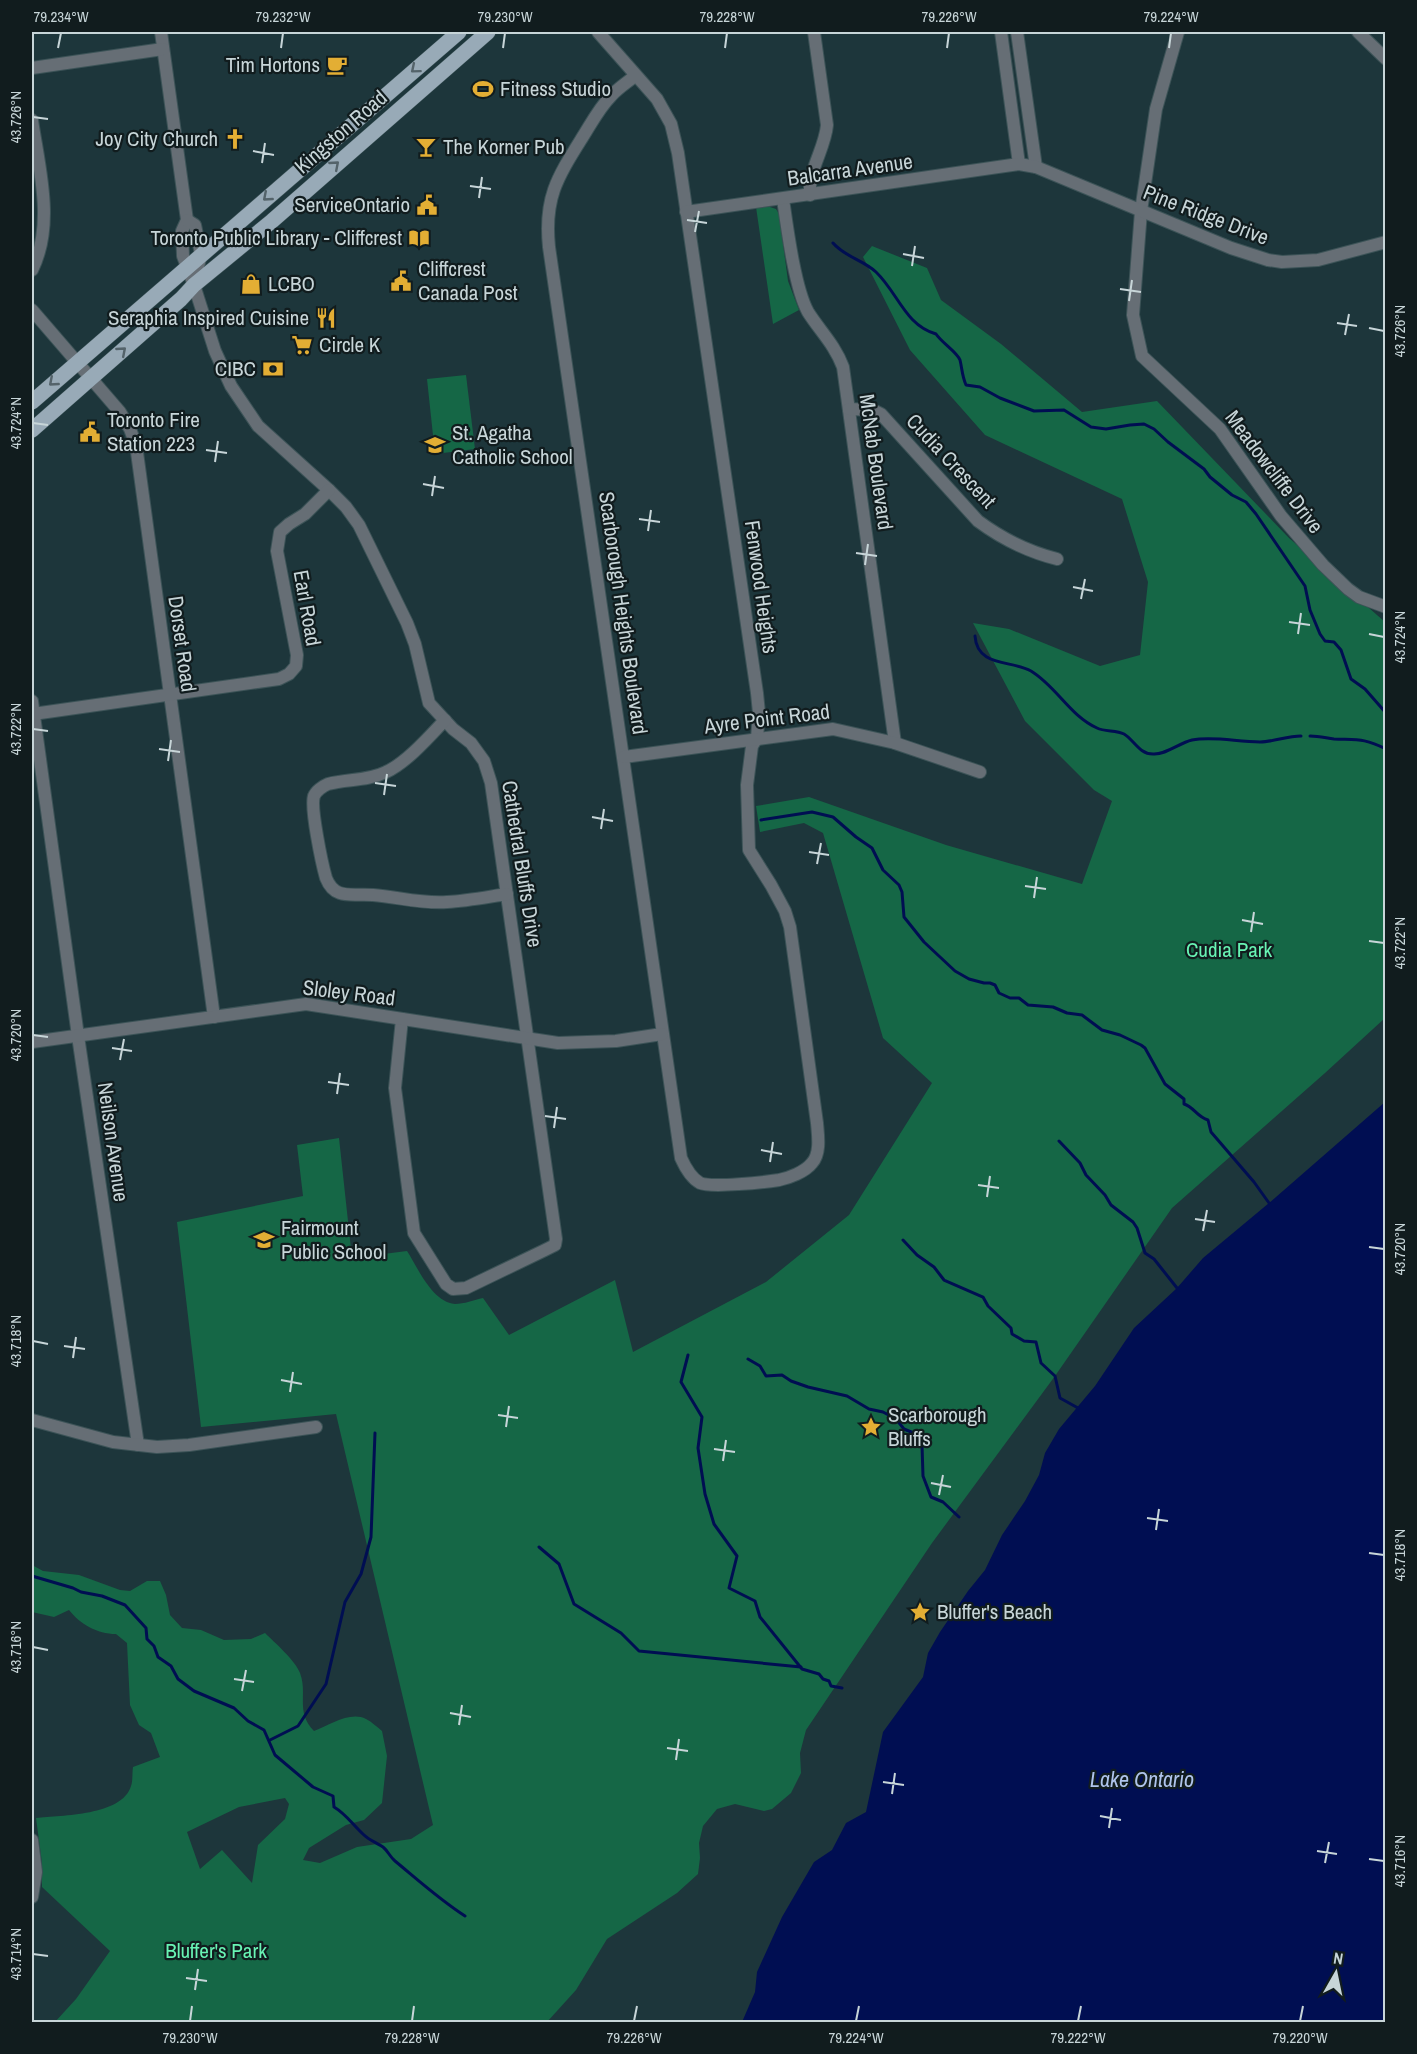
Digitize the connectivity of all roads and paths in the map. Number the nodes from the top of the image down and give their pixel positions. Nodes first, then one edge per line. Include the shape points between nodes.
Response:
1 (161, 32) edge
2 (459, 32) edge
3 (488, 32) edge
4 (598, 32) edge
5 (814, 32) edge
6 (1001, 32) edge
7 (1017, 32) edge
8 (1178, 32) edge
9 (1358, 32) edge
10 (163, 49) junction
11 (1386, 59) edge
12 (32, 69) edge
13 (636, 75) junction
14 (32, 120) edge
15 (1019, 164) junction
16 (1036, 167) junction
17 (810, 195) junction
18 (783, 199) junction
19 (1141, 211) junction
20 (687, 212) junction
21 (187, 219) junction
22 (1386, 242) edge
23 (201, 254) junction
24 (187, 268) junction
25 (32, 270) edge
26 (195, 285) junction
27 (32, 310) edge
28 (75, 363) junction
29 (90, 379) junction
30 (32, 402) edge
31 (849, 409) junction
32 (32, 430) edge
33 (329, 490) junction
34 (1057, 559) dead end
35 (1386, 607) edge
36 (169, 695) junction
37 (32, 701) edge
38 (33, 714) junction
39 (445, 720) junction
40 (757, 738) junction
41 (895, 742) junction
42 (624, 757) junction
43 (980, 772) dead end
44 (507, 894) junction
45 (214, 1017) junction
46 (402, 1019) junction
47 (662, 1034) junction
48 (78, 1036) junction
49 (528, 1039) junction
50 (32, 1042) edge
51 (696, 1180) joint
52 (32, 1420) edge
53 (316, 1426) dead end
54 (138, 1445) junction
55 (32, 1840) edge
56 (32, 1898) edge

1 - 10 street
2 -> 23 main road, Kingston Road
26 -> 3 main road, Kingston Road
4 - 13 street, Fenwood Heights
5 - 17 street via 827,125 809,183
6 - 15 street
7 - 16 street
8 - 19 street, Meadowcliffe Drive via 1156,109
9 - 11 street
10 - 12 street
10 - 21 street
13 - 20 street, Fenwood Heights via 657,99 671,124
13 - 42 street, Scarborough Heights Boulevard via 598,112 556,182 547,230
14 - 25 street via 45,206
15 - 16 street, Pine Ridge Drive
15 - 17 street, Balcarra Avenue
16 - 19 street, Pine Ridge Drive
17 - 18 street, Balcarra Avenue
18 - 20 street, Balcarra Avenue
18 - 31 street, McNab Boulevard via 802,298 837,352
19 - 22 street, Pine Ridge Drive via 1250,255 1282,262 1318,260
19 - 35 street, Meadowcliffe Drive via 1134,315 1142,356 1220,429 1281,516 1323,565 1359,597
20 - 40 street, Fenwood Heights via 757,693
21 - 23 street via 195,225
21 - 24 street, Cathedral Bluffs Drive via 183,231
23 - 24 main road, Kingston Road
23 - 26 street
24 - 26 street, Cathedral Bluffs Drive
24 - 28 main road, Kingston Road
29 -> 26 main road, Kingston Road
26 - 33 street, Cathedral Bluffs Drive via 215,351 237,397 270,438
27 - 28 street, Dorset Road
28 - 29 street, Dorset Road
28 -> 30 main road, Kingston Road
29 - 32 main road, Kingston Road
29 - 36 street, Dorset Road via 120,412 136,445
31 - 34 street, Cudia Crescent via 881,414 978,521 993,532
31 - 41 street, McNab Boulevard
33 - 36 street, Earl Road via 280,532 277,543 296,666 279,679
33 - 39 street, Cathedral Bluffs Drive via 352,514 370,544 415,644 429,703
36 - 38 street, Earl Road
36 - 45 street, Dorset Road
37 - 38 street, Neilson Avenue
38 - 48 street, Neilson Avenue
39 - 44 street, Cathedral Bluffs Drive via 484,761 491,783
39 - 44 street via 398,766 375,776 326,784 317,791 314,810 326,878 329,886 340,894 405,900 447,902
40 - 41 street, Ayre Point Road via 833,729
40 - 42 street, Ayre Point Road
40 - 51 street, Fenwood Heights via 752,746 747,785 749,850 785,911 790,927 818,1149 812,1163 780,1180 708,1185
41 - 43 street, Ayre Point Road
42 - 47 street, Scarborough Heights Boulevard
44 - 49 street, Cathedral Bluffs Drive
45 - 46 street, Sloley Road via 306,1004
45 - 48 street, Sloley Road
46 - 49 street, Sloley Road
46 - 49 street, Cathedral Bluffs Drive via 395,1088 414,1233 453,1289 481,1282 555,1245
47 - 49 street, Sloley Road via 584,1043
47 - 51 street, Scarborough Heights Boulevard via 681,1158
48 - 50 street, Sloley Road
48 - 54 street, Neilson Avenue
52 - 54 street
53 - 54 street via 171,1447
55 - 56 street via 36,1872

